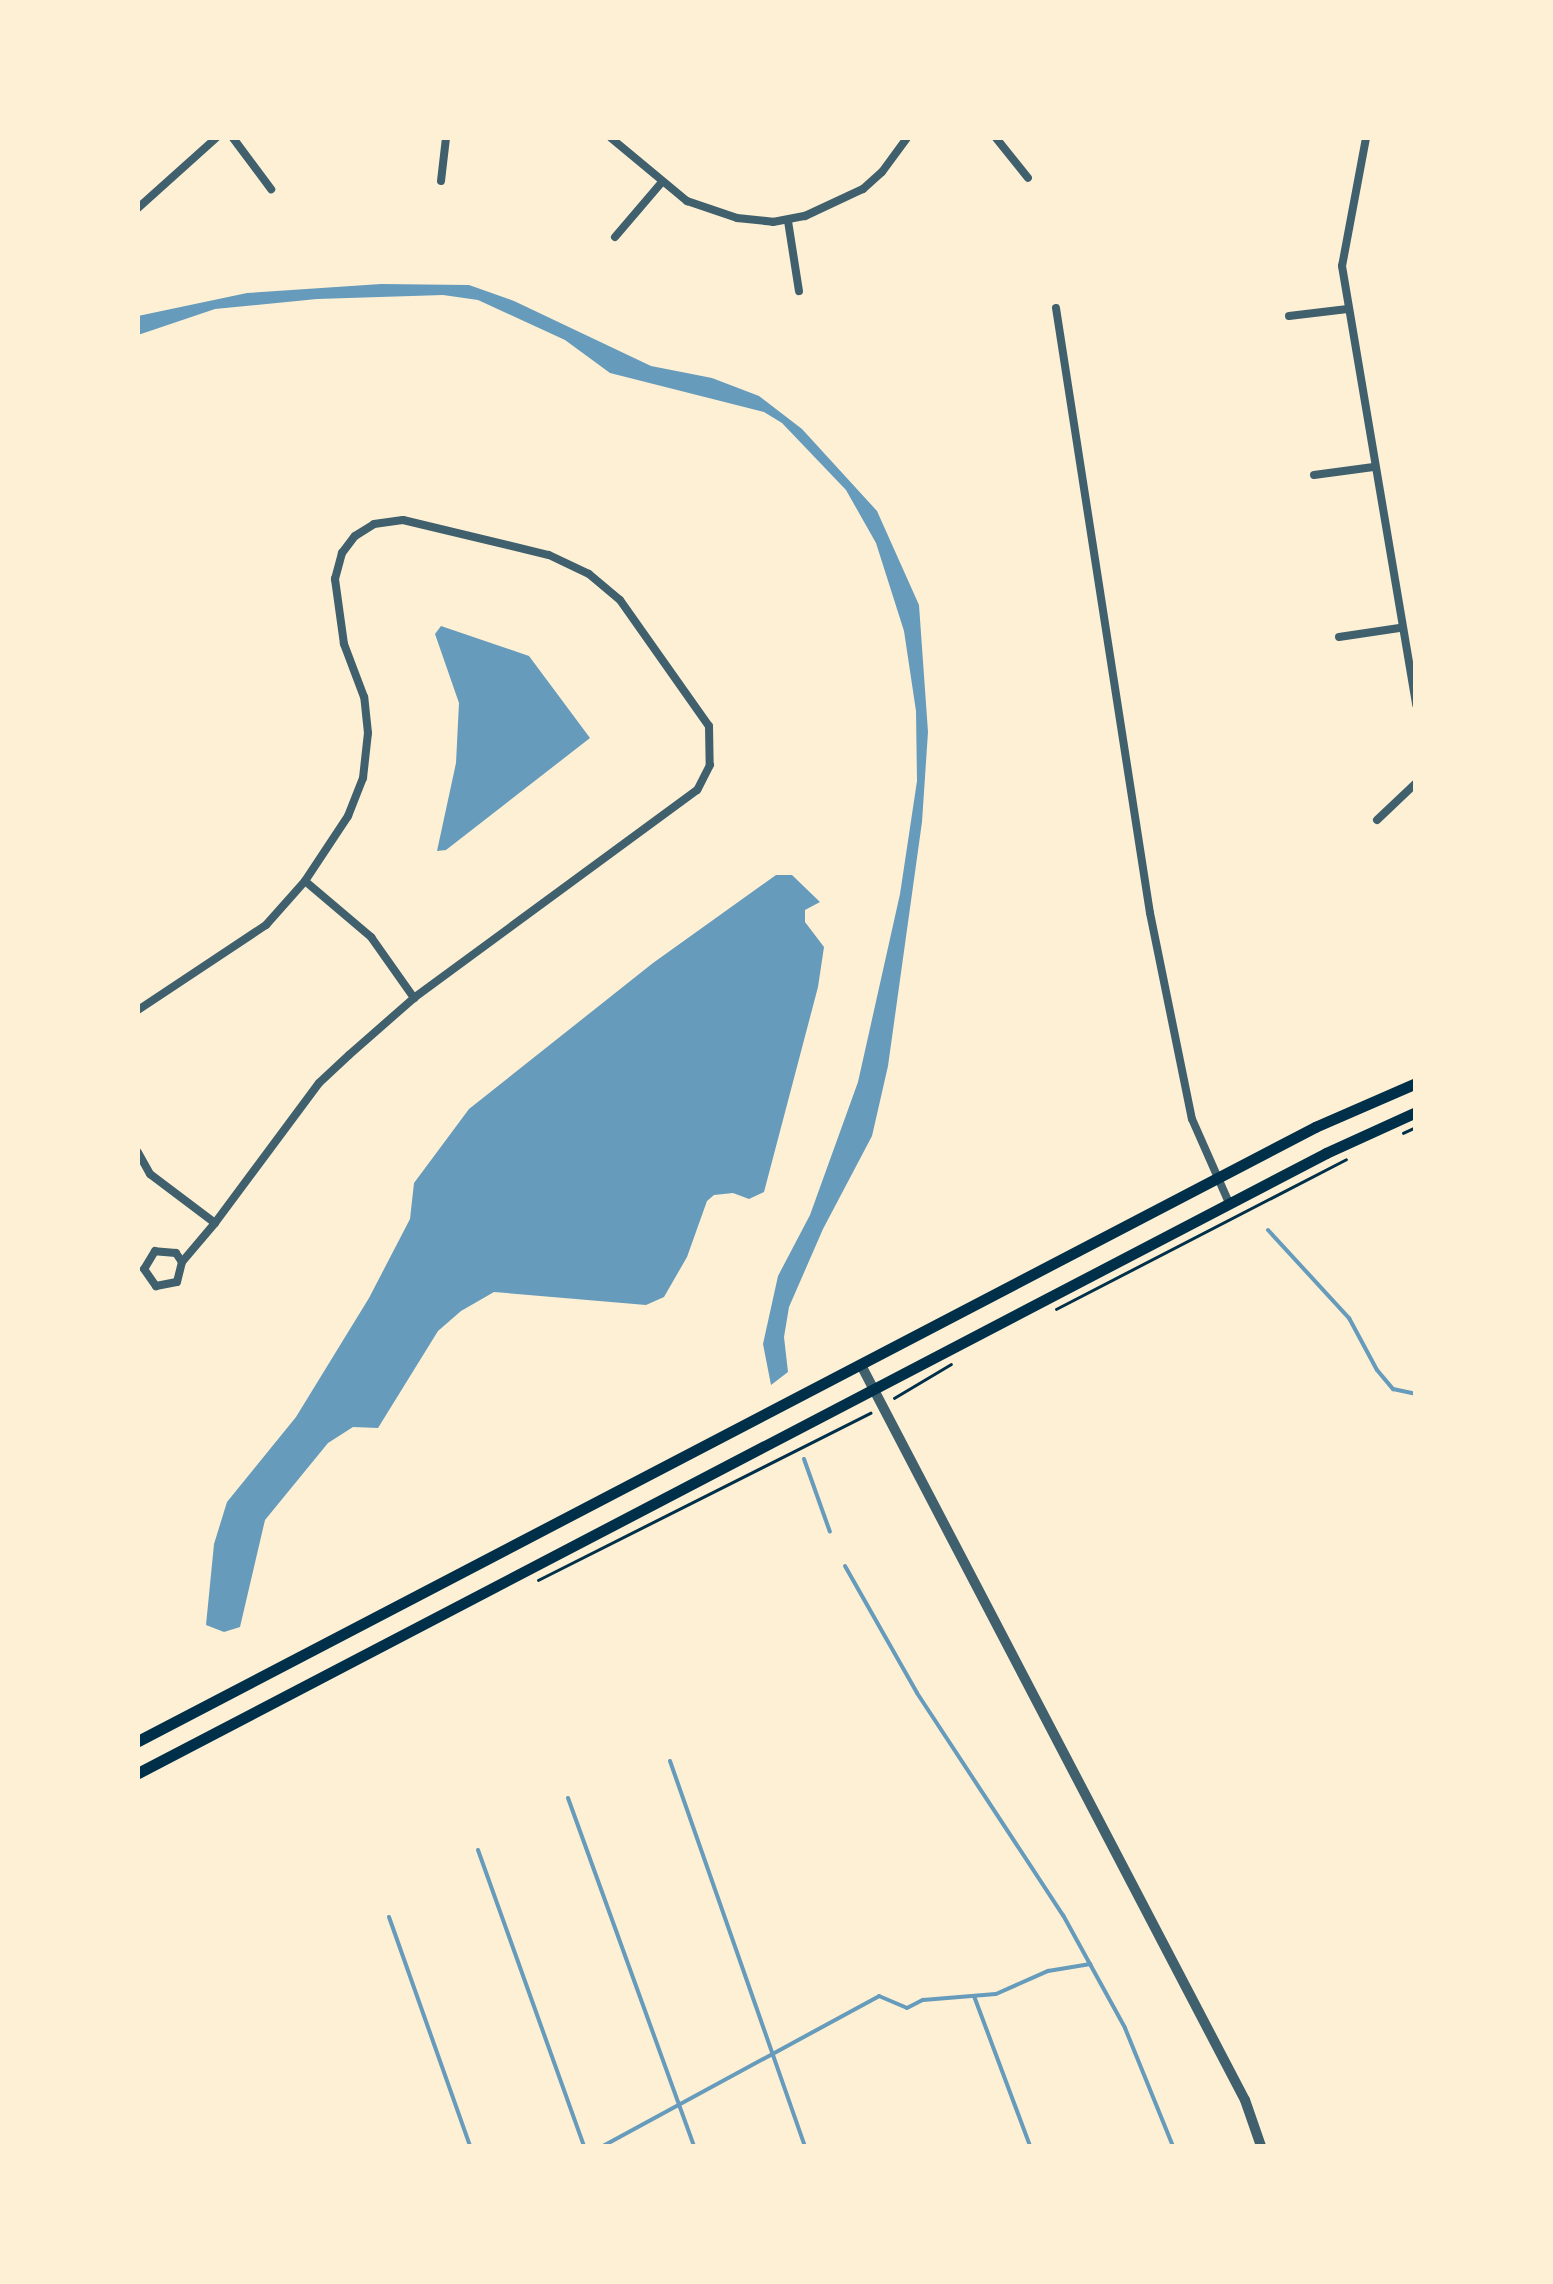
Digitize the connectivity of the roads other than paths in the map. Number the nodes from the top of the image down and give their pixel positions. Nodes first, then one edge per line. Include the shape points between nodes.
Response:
1 (216, 138) edge
2 (232, 138) edge
3 (446, 138) edge
4 (611, 138) edge
5 (907, 138) edge
6 (996, 138) edge
7 (1366, 138) edge
8 (1028, 178) dead end
9 (441, 181) dead end
10 (662, 182) junction
11 (271, 189) dead end
12 (138, 208) edge
13 (788, 221) junction
14 (615, 237) dead end
15 (799, 290) dead end
16 (1056, 308) dead end
17 (1348, 309) junction
18 (1289, 316) dead end
19 (1373, 467) junction
20 (1314, 476) dead end
21 (1399, 628) junction
22 (1339, 637) dead end
23 (1416, 704) edge
24 (1416, 783) edge
25 (1377, 820) dead end
26 (305, 880) junction
27 (414, 998) junction
28 (138, 1010) edge
29 (1416, 1083) edge
30 (1416, 1112) edge
31 (138, 1152) edge
32 (1218, 1177) junction
33 (1229, 1204) junction
34 (215, 1224) junction
35 (182, 1262) junction
36 (861, 1364) junction
37 (871, 1388) junction
38 (138, 1741) edge
39 (138, 1772) edge
40 (1262, 2146) edge

1 - 12 street
2 - 11 street
3 - 9 street
4 - 10 street
5 - 13 street via 863,189
6 - 8 street
7 - 17 street via 1342,266
10 - 13 street via 721,214
10 - 14 street
13 - 15 street
16 - 32 street via 1150,913 1192,1119
17 - 18 street
17 - 19 street
19 - 20 street
19 - 21 street
21 - 22 street
21 - 23 street
24 - 25 street
26 - 27 street via 371,936
26 - 27 street via 348,816 367,756 367,715 344,644 336,579 342,553 356,536 374,524 403,520 549,555 589,574 620,600 709,726 713,748 705,778 689,798
26 - 28 street via 240,947
27 - 34 street via 319,1083
29 - 32 main road
30 - 33 main road
31 - 34 street via 150,1174
32 - 33 street
32 - 36 main road
33 - 37 main road
34 - 35 street
35 - 35 street via 166,1249 155,1251 144,1269 156,1286 167,1287 177,1282
36 - 37 street
36 - 38 main road
37 - 39 main road
37 - 40 street via 1245,2100

